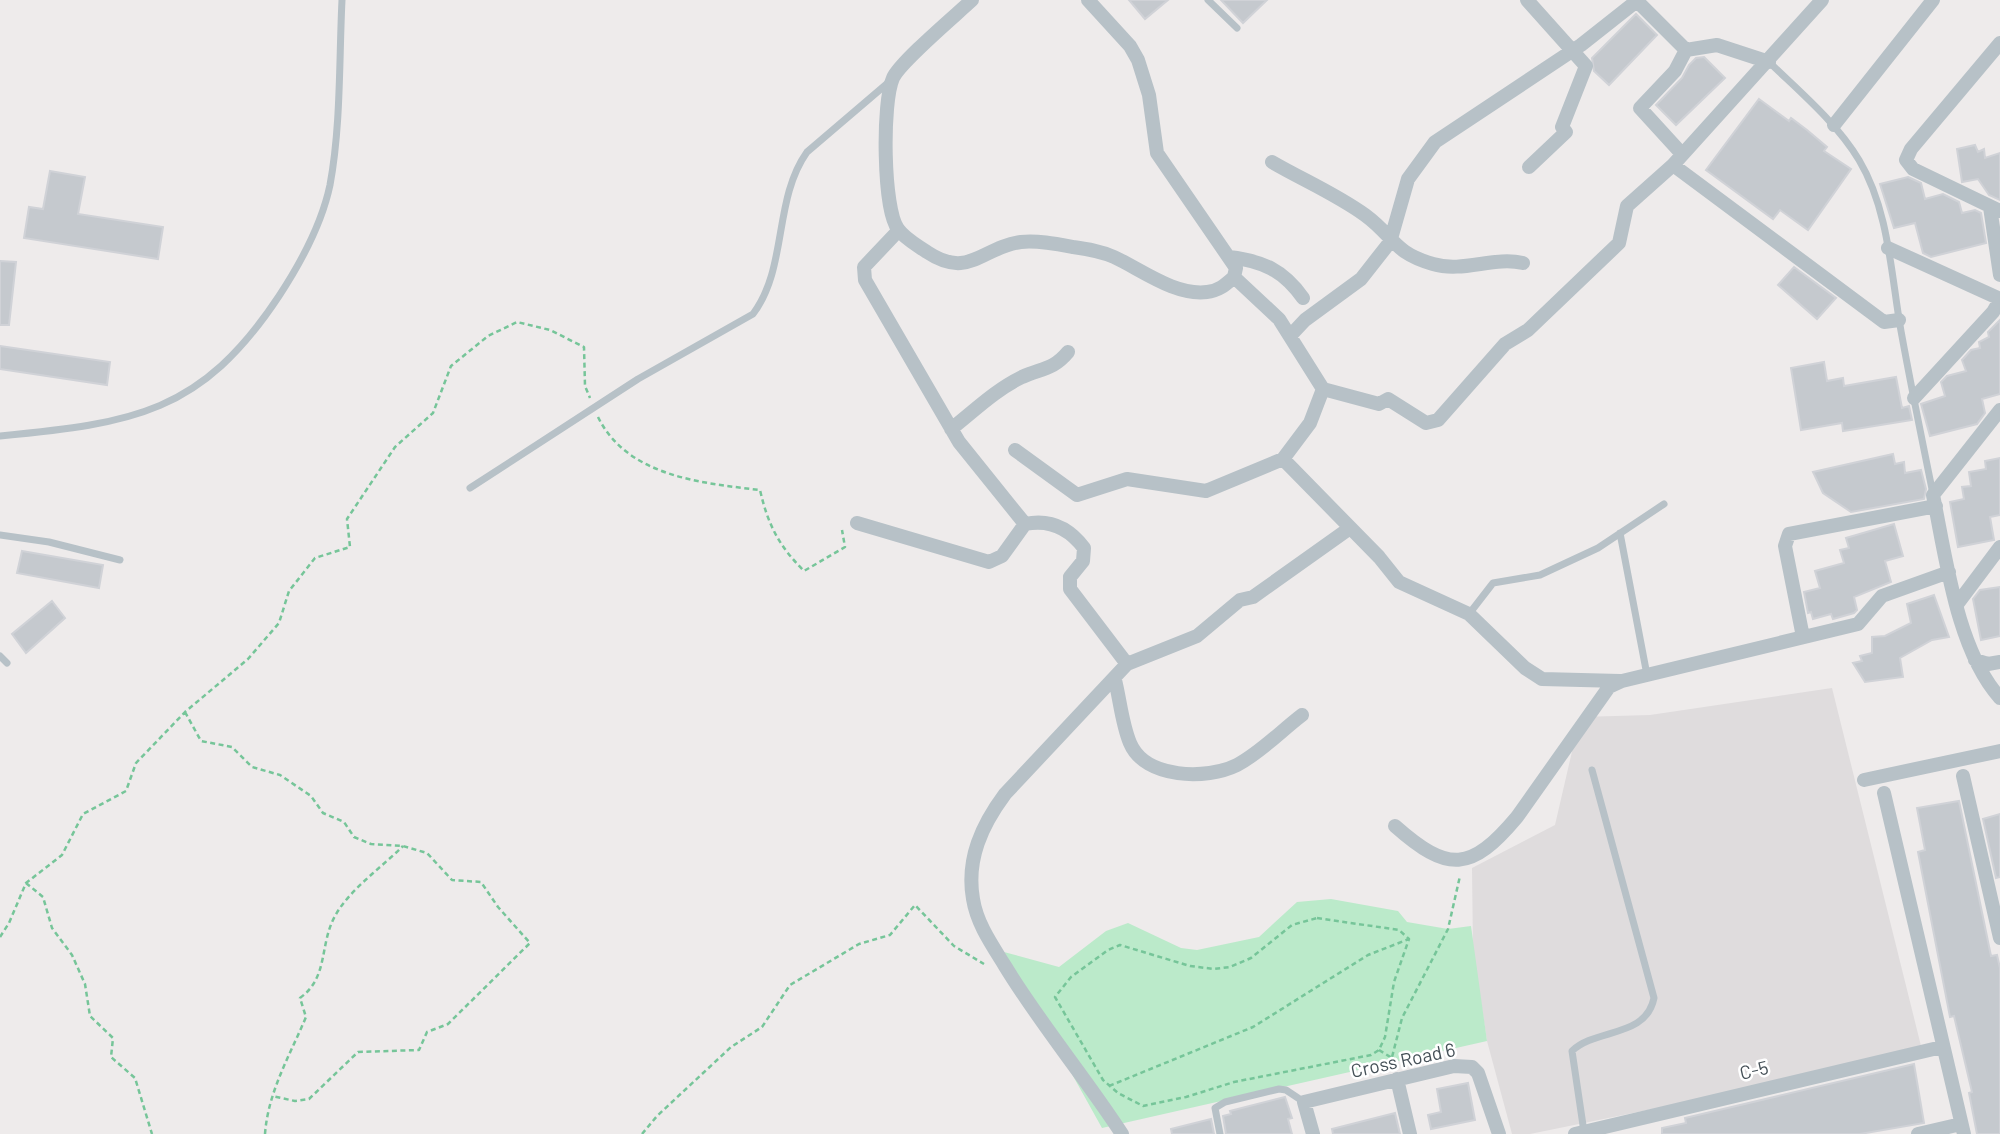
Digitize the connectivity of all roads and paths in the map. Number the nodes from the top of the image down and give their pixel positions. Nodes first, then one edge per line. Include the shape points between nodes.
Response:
1 (342, 0) edge
2 (972, 0) edge
3 (1088, 0) edge
4 (1208, 0) edge
5 (1527, 0) edge
6 (1638, 0) edge
7 (1822, 0) edge
8 (1933, 0) edge
9 (1237, 28) dead end
10 (2000, 43) edge
11 (1572, 50) junction
12 (1686, 50) junction
13 (1769, 62) junction
14 (892, 79) junction
15 (1833, 125) junction
16 (1677, 160) junction
17 (1272, 162) dead end
18 (1529, 167) dead end
19 (1995, 209) edge
20 (899, 230) junction
21 (1390, 242) junction
22 (1888, 248) junction
23 (1229, 257) junction
24 (1523, 263) dead end
25 (2000, 275) edge
26 (1234, 277) junction
27 (1303, 298) dead end
28 (2000, 299) edge
29 (1899, 320) junction
30 (1290, 336) junction
31 (1068, 352) dead end
32 (1323, 388) junction
33 (1913, 398) junction
34 (595, 409) junction
35 (2000, 410) edge
36 (951, 429) junction
37 (0, 436) edge
38 (1015, 450) dead end
39 (1283, 459) junction
40 (470, 488) dead end
41 (1935, 500) junction
42 (1664, 504) dead end
43 (857, 523) joint
44 (1025, 524) junction
45 (1350, 528) junction
46 (1620, 533) junction
47 (0, 535) edge
48 (2000, 547) edge
49 (120, 560) dead end
50 (1949, 572) junction
51 (1958, 603) junction
52 (1469, 614) junction
53 (1802, 637) junction
54 (0, 656) edge
55 (1975, 660) junction
56 (2000, 662) edge
57 (7, 663) dead end
58 (1128, 664) junction
59 (1647, 676) junction
60 (1115, 680) junction
61 (1622, 681) junction
62 (2000, 698) edge
63 (185, 712) junction
64 (1301, 715) dead end
65 (2000, 751) edge
66 (1592, 770) dead end
67 (1963, 776) dead end
68 (1864, 780) dead end
69 (1884, 793) dead end
70 (1395, 826) dead end
71 (403, 846) junction
72 (1468, 859) junction
73 (26, 883) junction
74 (0, 937) edge
75 (1409, 939) junction
76 (2000, 939) edge
77 (1002, 961) junction
78 (1942, 1047) junction
79 (1378, 1050) junction
80 (1392, 1058) junction
81 (1392, 1081) junction
82 (1109, 1086) junction
83 (272, 1096) junction
84 (1304, 1102) junction
85 (1962, 1129) edge
86 (1581, 1133) edge
87 (152, 1134) edge
88 (265, 1134) edge
89 (642, 1134) edge
90 (1122, 1134) edge
91 (1220, 1134) edge
92 (1313, 1134) edge
93 (1410, 1134) edge
94 (1499, 1134) edge
95 (1918, 1134) edge

1 - 37 lane via 329,188 312,235 266,315 227,363 191,391 147,411 91,427
2 - 14 street
3 - 23 street via 1134,53 1149,95 1157,153
4 - 9 lane
5 - 11 street
6 - 11 street
6 - 12 street
7 - 13 street
8 - 15 street
10 - 19 street via 1906,160 1913,169
11 - 18 street via 1586,66 1562,127 1566,132
11 - 21 street via 1436,142 1408,179
12 - 13 street via 1717,45
12 - 16 street via 1675,71 1640,108
13 - 15 lane
13 - 16 street
14 - 20 street via 886,156 892,218
14 - 34 lane via 807,152 797,166 768,284 753,314 664,363
15 - 22 lane via 1860,160
16 - 29 street via 1884,322
16 - 32 street via 1627,206 1619,243 1528,330 1505,344 1438,420 1426,423 1388,399 1379,404
17 - 21 street via 1364,215
19 - 25 street
20 - 26 street via 953,264 975,261 1020,242 1035,242 1112,256 1192,292 1221,288
20 - 36 street via 864,267 864,280
21 - 24 street via 1400,252 1434,265 1459,268
21 - 30 street via 1361,279
22 - 28 street
22 - 29 lane
23 - 26 street via 1236,268
23 - 27 street via 1274,268
26 - 30 street via 1279,319
28 - 33 street
29 - 33 lane
30 - 32 street
31 - 36 street via 1057,365 1022,377 993,395
32 - 39 street via 1310,424
33 - 41 lane
34 - 40 lane
34 - 43 path via 608,437 638,463 760,491 768,526 804,571 845,547 841,521
34 - 63 path via 585,386 584,347 550,330 517,323 488,336 451,366 433,413 395,447 347,519 350,547 315,558 289,591 279,623 248,659
35 - 41 street
36 - 44 street via 980,472
38 - 39 street via 1077,495 1127,479 1206,491
39 - 45 street
41 - 50 street
41 - 53 street via 1789,534 1785,546
42 - 46 lane
43 - 44 street via 989,562 1002,556
44 - 58 street via 1054,524 1084,548 1083,561 1070,577 1070,589
45 - 52 street via 1399,582
45 - 58 street via 1253,597 1240,600 1197,636
46 - 52 lane via 1540,575 1493,583
46 - 59 lane
47 - 49 lane
48 - 51 street
50 - 51 street
50 - 53 street via 1882,596 1861,622
51 - 55 street
52 - 61 street via 1525,668 1542,678
53 - 59 street
54 - 57 lane
55 - 56 street
55 - 62 street via 1983,679
58 - 60 street
59 - 61 street
60 - 64 street via 1130,744 1151,765 1172,772 1208,774 1239,764
60 - 77 street via 987,817 972,871 973,898 979,921
61 - 72 street via 1600,697 1500,837
63 - 71 path via 201,741 232,747 252,767 279,775 311,796 323,814 344,822 355,837 371,844
63 - 73 path via 136,763 126,791 83,814 62,855
65 - 68 street
66 - 86 lane via 1654,998 1641,1021 1572,1051
67 - 76 street
69 - 78 street
70 - 72 street via 1432,856
71 - 83 path via 348,895 333,918 315,987 300,998 306,1017
71 - 83 path via 427,853 452,880 481,882 530,943 447,1024 426,1032 419,1050 358,1052 309,1098 295,1101
72 - 80 path via 1445,935 1402,1018
73 - 74 path
73 - 87 path via 43,897 52,928 72,955 85,984 90,1016 113,1038 111,1057 135,1078
75 - 79 path
75 - 82 path via 1368,955 1253,1027
75 - 82 path via 1399,930 1317,918 1292,925 1251,958 1230,967 1190,966 1120,945 1108,950 1071,977 1055,997
77 - 89 path via 982,964 972,958 915,905 890,935 859,944 790,985 762,1027 731,1047
77 - 90 street via 1036,1017
78 - 85 street
78 - 86 street, C-5
79 - 80 path
79 - 82 path via 1361,1058 1234,1082 1152,1105 1134,1102
80 - 81 path
81 - 84 street, Cross Road 6
81 - 93 street
81 - 94 street, Cross Road 6 via 1454,1066 1472,1068 1482,1081
83 - 88 path
84 - 91 lane via 1279,1089 1225,1102 1216,1108
84 - 92 street
85 - 95 street

